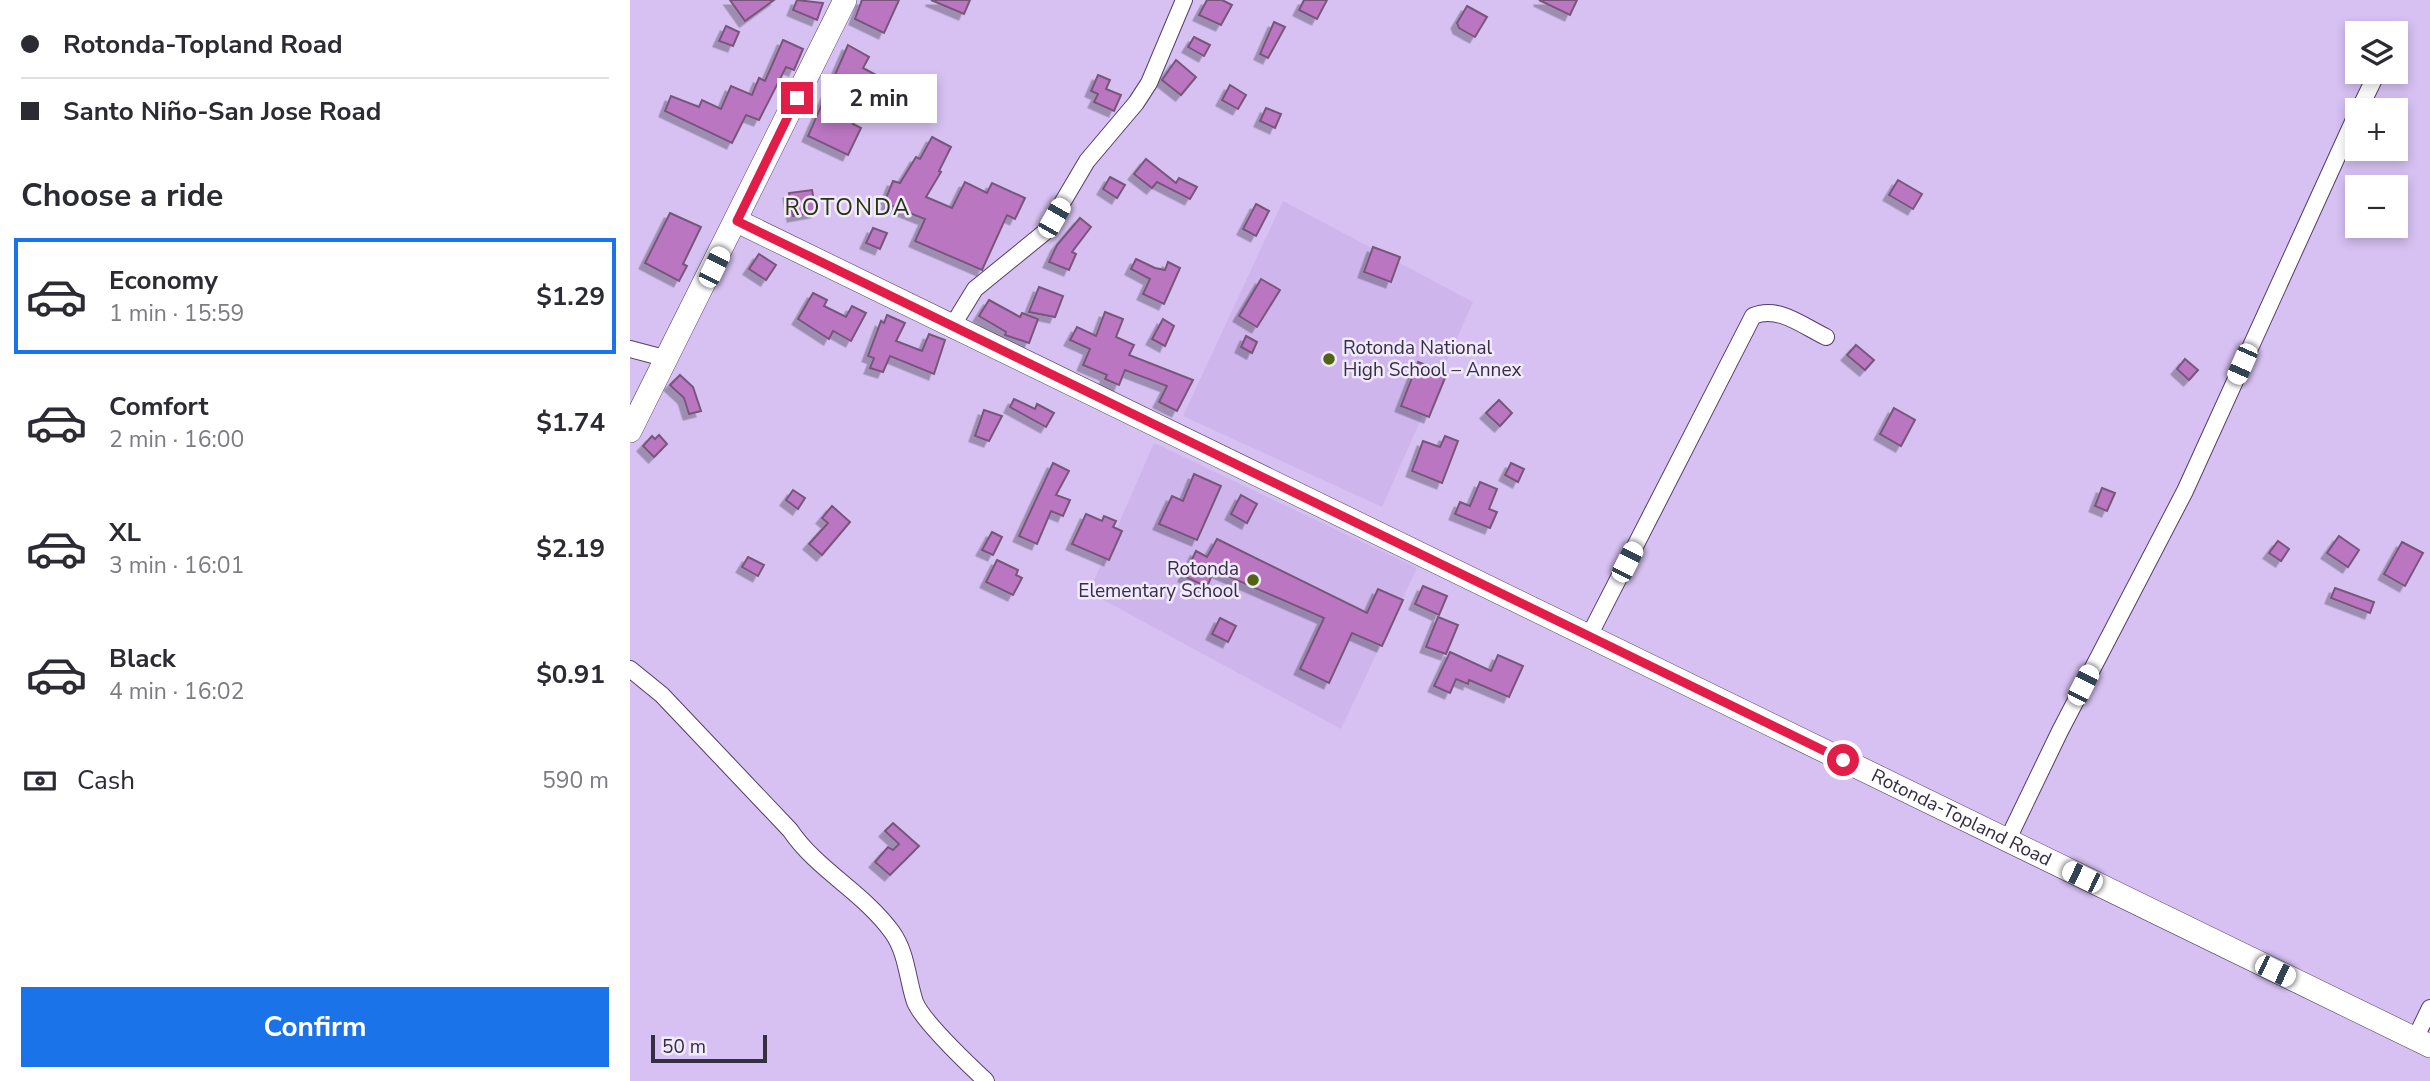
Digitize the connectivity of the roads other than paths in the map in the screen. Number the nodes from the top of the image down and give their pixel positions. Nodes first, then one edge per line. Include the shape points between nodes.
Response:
1 (845, 0) edge
2 (1184, 0) edge
3 (2345, 141) edge
4 (737, 221) junction
5 (951, 328) junction
6 (1826, 337) dead end
7 (630, 349) edge
8 (668, 359) junction
9 (630, 431) edge
10 (1589, 636) junction
11 (630, 669) edge
12 (2007, 841) junction
13 (2430, 1008) edge
14 (2422, 1042) edge
15 (986, 1081) edge

1 - 4 main road
2 - 5 street via 1143,93 1087,161 1045,232 975,289
3 - 12 street via 2185,492
4 - 5 main road, Rotonda-Topland Road
4 - 8 main road
5 - 10 main road, Rotonda-Topland Road
6 - 10 street via 1777,313 1753,316
7 - 8 street
8 - 9 main road
10 - 12 main road, Rotonda-Topland Road
11 - 15 street via 662,695 806,852 837,876 891,931 903,953 919,1009
12 - 14 main road, Rotonda-Topland Road
13 - 14 street

